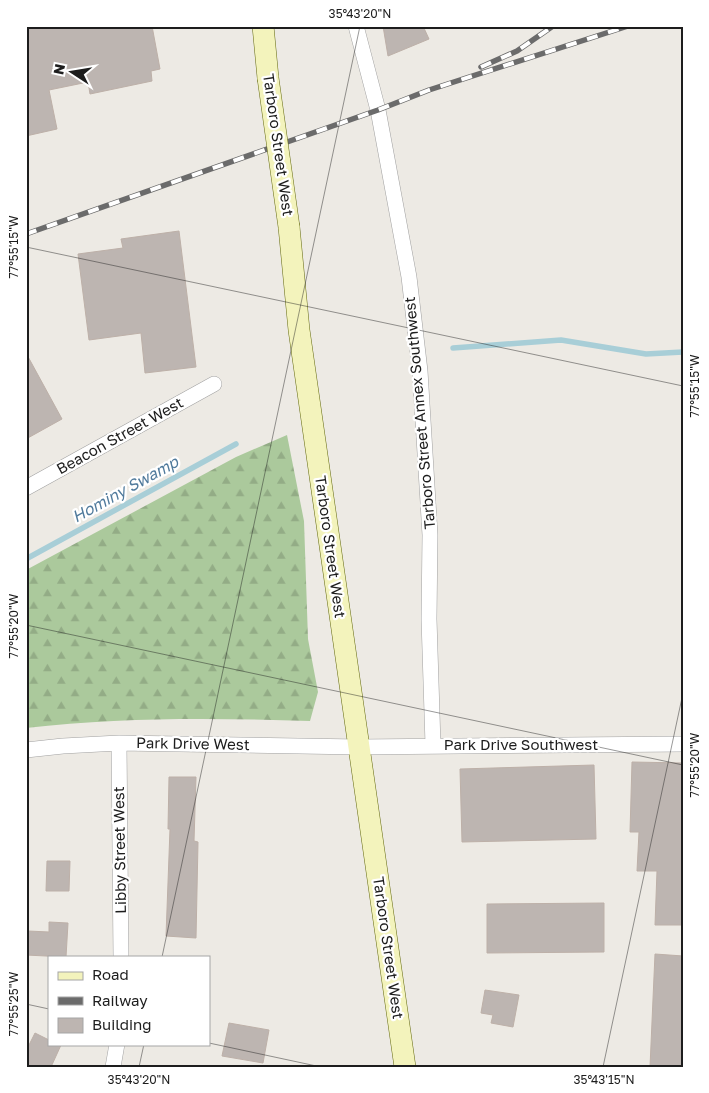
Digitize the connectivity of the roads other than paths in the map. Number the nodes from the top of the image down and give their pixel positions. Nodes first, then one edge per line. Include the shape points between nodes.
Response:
1 (263, 26) edge
2 (356, 26) edge
3 (214, 384) dead end
4 (26, 488) edge
5 (119, 743) junction
6 (683, 744) edge
7 (433, 746) junction
8 (359, 747) junction
9 (26, 750) edge
10 (121, 956) edge
11 (117, 1046) edge
12 (113, 1067) edge
13 (405, 1067) edge

1 - 8 main road, Tarboro Street West, bridge via 290,227 299,330
2 - 7 street, Tarboro Street Annex Southwest via 378,110 409,276 420,371 430,535
3 - 4 street, Beacon Street West
5 - 8 street, Park Drive West
5 - 9 street, Park Drive West
5 - 10 street, Libby Street West
6 - 7 street, Park Drive Southwest
7 - 8 street, Park Drive Southwest
8 - 13 main road, Tarboro Street West
11 - 12 street

